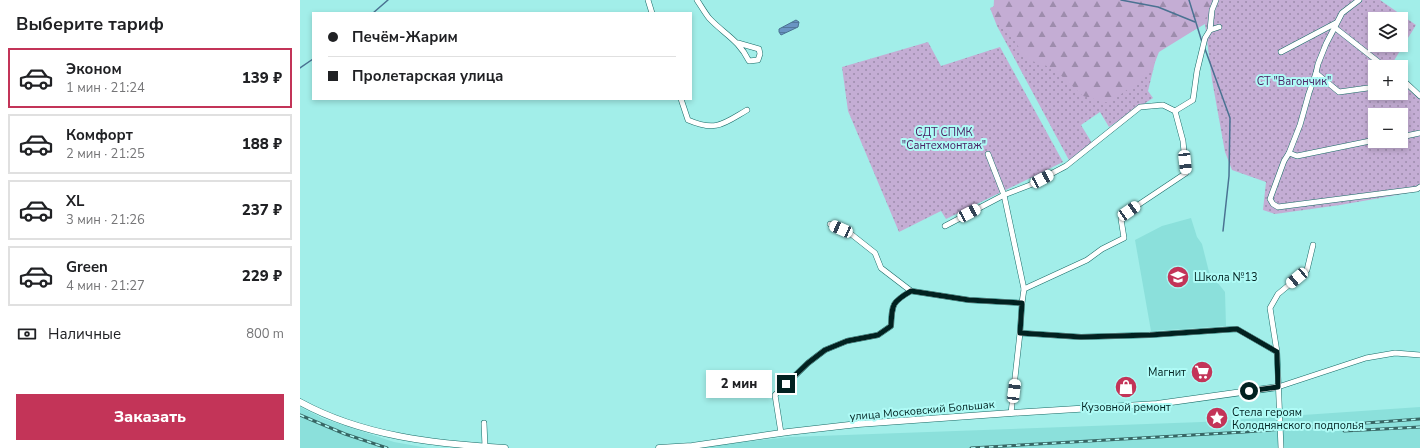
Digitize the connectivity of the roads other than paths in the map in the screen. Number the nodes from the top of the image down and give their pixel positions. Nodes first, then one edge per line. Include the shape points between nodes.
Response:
1 (648, 0) edge
2 (697, 0) edge
3 (1216, 0) edge
4 (1359, 0) edge
5 (652, 12) edge
6 (1335, 25) junction
7 (1219, 27) dead end
8 (1210, 30) junction
9 (738, 43) dead end
10 (1281, 52) dead end
11 (1377, 60) edge
12 (1316, 74) junction
13 (1408, 86) edge
14 (1368, 88) edge
15 (1420, 96) edge
16 (681, 100) edge
17 (747, 110) dead end
18 (1175, 111) junction
19 (1420, 133) edge
20 (1408, 136) edge
21 (1368, 141) edge
22 (1289, 152) junction
23 (988, 154) dead end
24 (1420, 187) edge
25 (1004, 195) junction
26 (830, 224) dead end
27 (945, 226) dead end
28 (1313, 245) dead end
29 (1024, 289) junction
30 (911, 291) junction
31 (1022, 303) junction
32 (1020, 333) junction
33 (1277, 352) junction
34 (1420, 355) edge
35 (1278, 387) junction
36 (300, 402) edge
37 (1011, 413) junction
38 (484, 423) dead end
39 (780, 433) junction
40 (485, 447) junction
41 (505, 448) edge
42 (659, 448) edge
43 (1281, 448) edge

1 - 5 street
2 - 9 street via 709,18
3 - 8 street
4 - 6 street via 1342,13
6 - 10 street
6 - 11 street
6 - 12 street
7 - 8 street
8 - 18 street via 1205,38 1193,100
12 - 14 street via 1339,92
12 - 22 street
13 - 15 street
16 - 17 street via 688,120 702,126 720,125
18 - 25 street via 1163,105 1140,107 1066,166
18 - 29 street via 1183,141 1186,172 1129,211 1122,219 1124,238 1102,248 1087,260
19 - 20 street
21 - 22 street via 1297,156
22 - 24 street via 1270,199 1278,207
23 - 25 street
25 - 27 street
25 - 29 street
26 - 30 street via 851,234 875,253 881,268
28 - 33 street via 1307,270 1278,294 1270,308
29 - 31 street
30 - 31 street via 969,300
30 - 39 street via 897,299 892,310 891,326 878,335 847,341 825,350 775,395
31 - 32 street
32 - 33 street via 1081,337 1237,329
32 - 37 street
33 - 35 street
34 - 35 street, улица Московский Большак via 1395,353 1366,358
35 - 37 street, улица Московский Большак via 1157,404
35 - 43 street
36 - 40 street via 318,412 361,427 404,437
37 - 39 street, улица Московский Большак via 858,424
38 - 40 street
39 - 42 street, улица Московский Большак via 692,446
40 - 41 street

